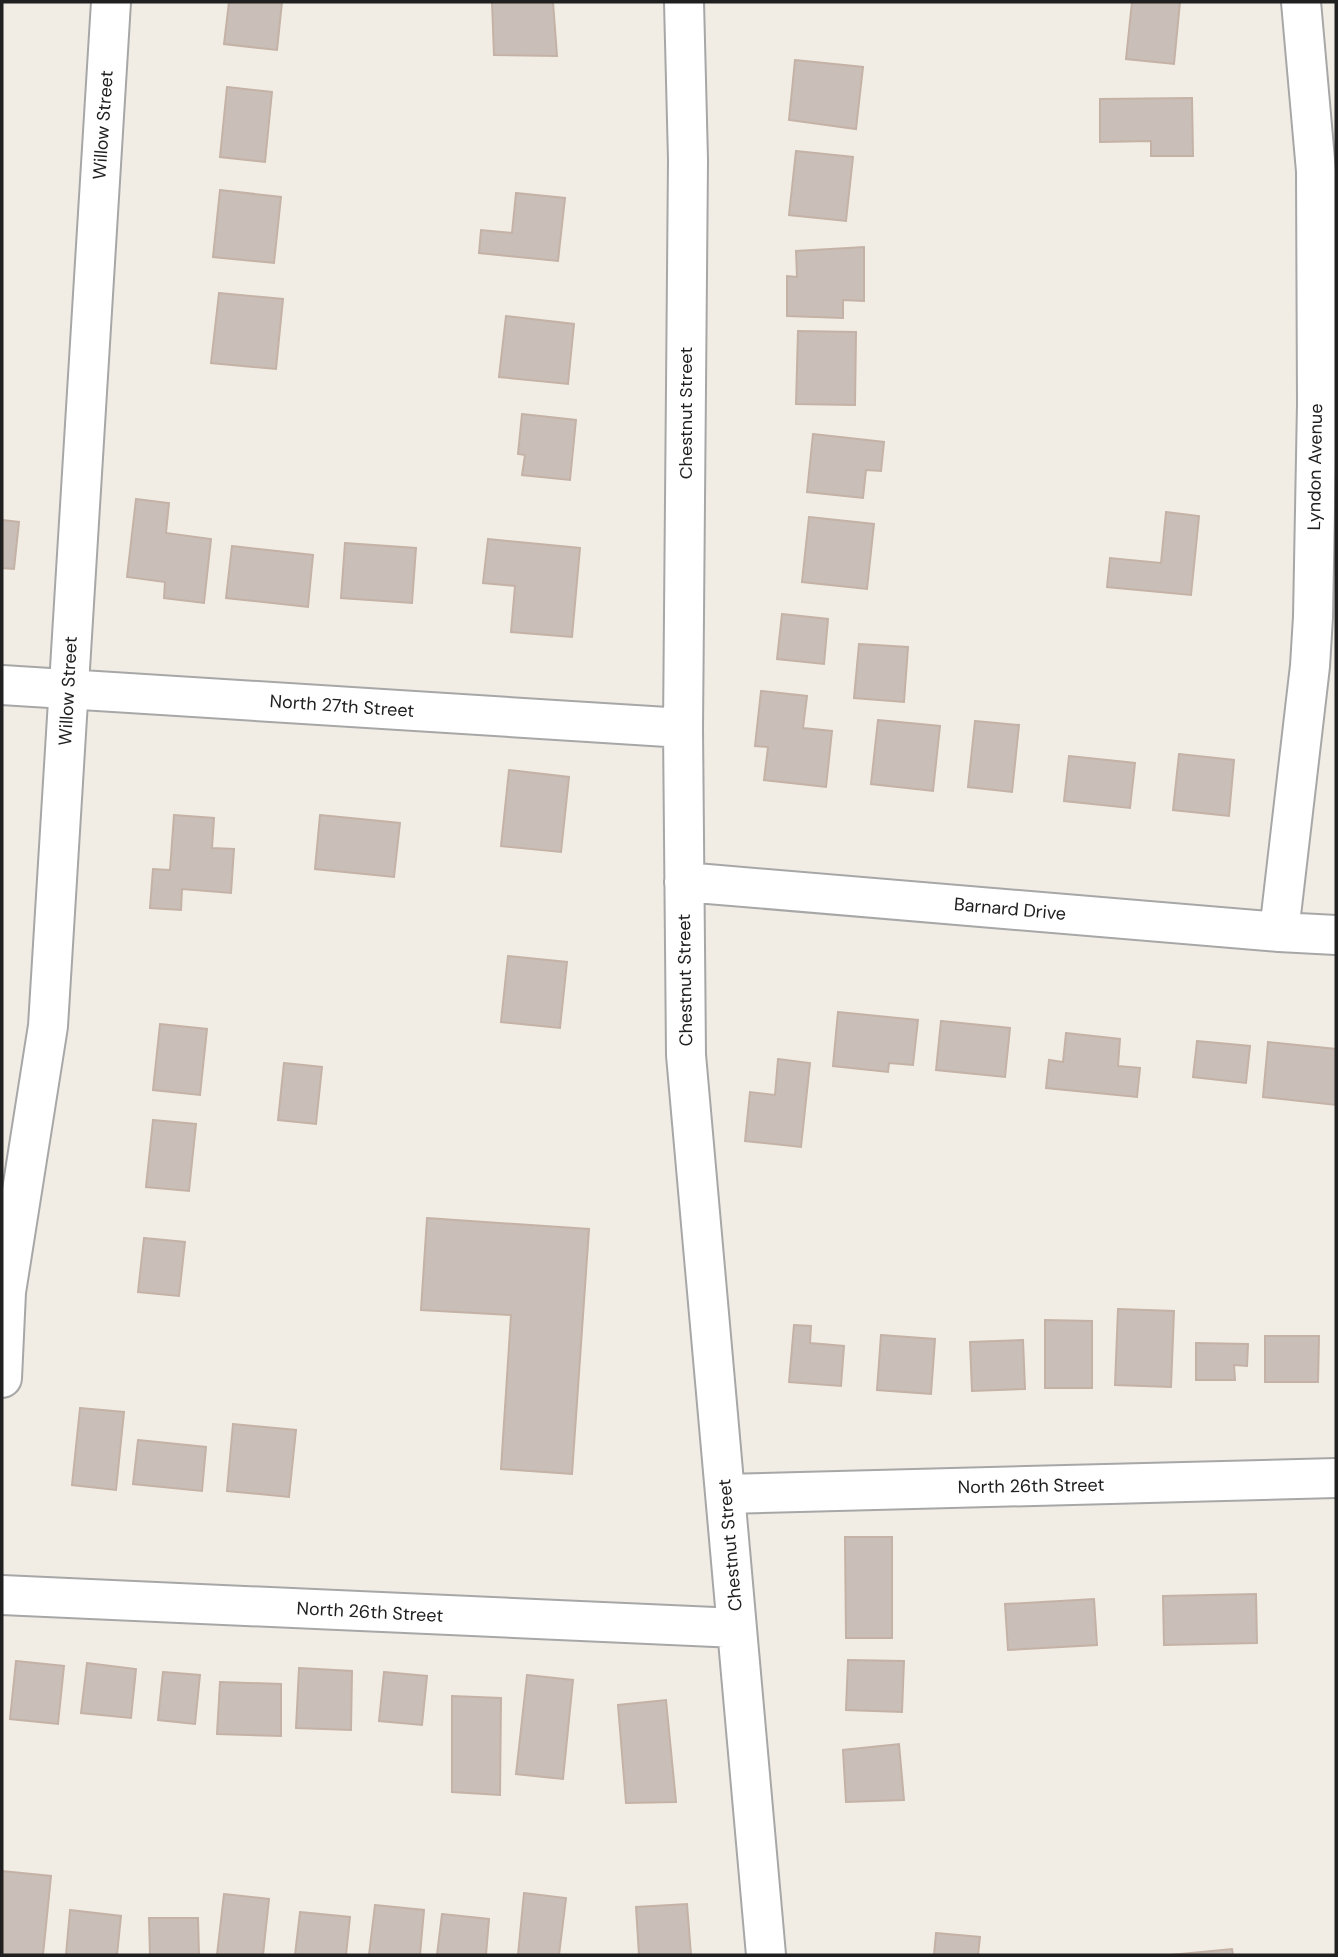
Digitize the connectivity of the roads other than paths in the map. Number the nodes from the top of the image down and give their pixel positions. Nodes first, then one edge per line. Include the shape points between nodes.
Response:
1 (111, 2) edge
2 (684, 2) edge
3 (1301, 2) edge
4 (2, 685) edge
5 (68, 690) junction
6 (683, 728) junction
7 (684, 882) junction
8 (1279, 932) junction
9 (1336, 935) edge
10 (2, 1378) edge
11 (1336, 1478) edge
12 (725, 1494) junction
13 (2, 1595) edge
14 (737, 1628) junction
15 (766, 1955) edge

1 - 5 street, Willow Street
2 - 6 street, Chestnut Street via 688,160
3 - 8 street, Lyndon Avenue via 1316,171 1313,604
4 - 5 street, North 27th Street
5 - 6 street, North 27th Street
5 - 10 street, Willow Street via 48,1026 6,1292
6 - 7 street, Chestnut Street
7 - 8 street, Barnard Drive
7 - 12 street, Chestnut Street via 686,1055
8 - 9 street, Barnard Drive
11 - 12 street, North 26th Street
12 - 14 street, Chestnut Street
13 - 14 street, North 26th Street
14 - 15 street, Chestnut Street

